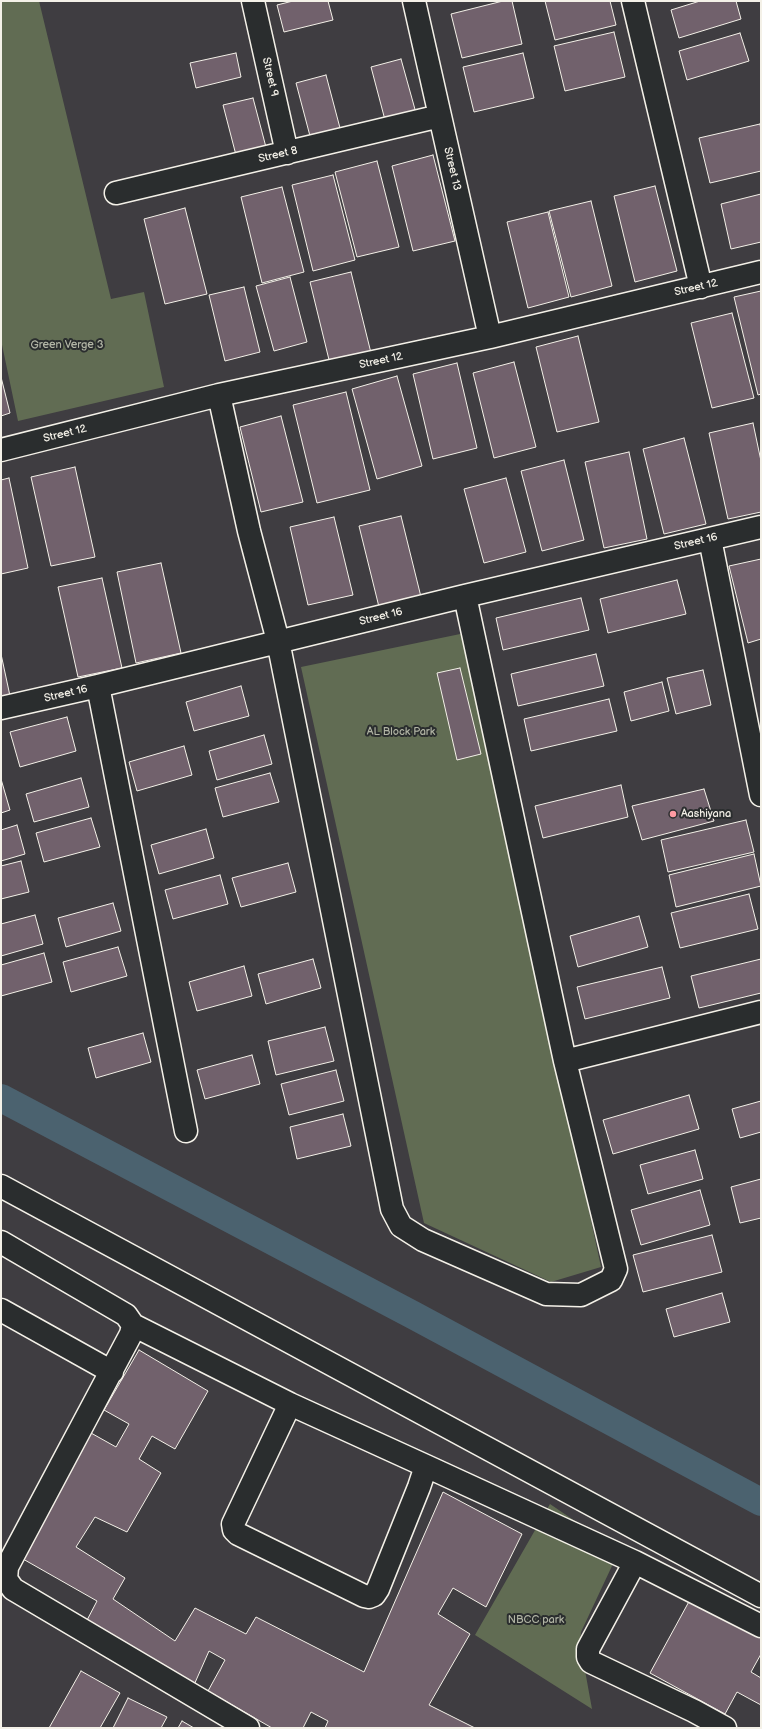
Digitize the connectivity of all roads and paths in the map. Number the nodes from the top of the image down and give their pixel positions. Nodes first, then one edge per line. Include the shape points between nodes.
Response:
1 (253, 1) edge
2 (414, 1) edge
3 (633, 1) edge
4 (440, 116) junction
5 (287, 153) junction
6 (116, 193) dead end
7 (761, 272) edge
8 (701, 287) junction
9 (490, 338) junction
10 (219, 395) junction
11 (1, 450) edge
12 (761, 527) edge
13 (710, 539) junction
14 (465, 596) junction
15 (278, 642) junction
16 (98, 686) junction
17 (1, 708) edge
18 (760, 788) edge
19 (761, 1012) edge
20 (565, 1061) junction
21 (186, 1131) dead end
22 (1, 1186) edge
23 (1, 1242) edge
24 (1, 1310) edge
25 (133, 1325) junction
26 (112, 1372) junction
27 (290, 1404) junction
28 (426, 1466) junction
29 (635, 1562) junction
30 (761, 1596) edge
31 (761, 1626) edge
32 (248, 1728) edge
33 (724, 1728) edge

1 - 5 street, Street 9
2 - 4 street, Street 13
3 - 8 street
4 - 5 street, Street 8
4 - 9 street, Street 13
5 - 6 street, Street 8
7 - 8 street, Street 12
8 - 9 street, Street 12
9 - 10 street, Street 12
10 - 11 street, Street 12
10 - 15 street via 249,531
12 - 13 street, Street 16
13 - 14 street, Street 16
13 - 18 street
14 - 15 street, Street 16
14 - 20 street
15 - 16 street, Street 16
15 - 20 street via 392,1209 401,1226 423,1240 546,1294 581,1294 611,1280 616,1269
16 - 17 street, Street 16
16 - 21 street
19 - 20 street
22 - 30 street
23 - 25 street via 126,1315
24 - 26 street
25 - 26 street
25 - 27 street
26 - 32 street via 7,1567 6,1579 13,1589
27 - 28 street
27 - 28 street via 233,1524 234,1530 364,1596 374,1595 378,1589
28 - 29 street
29 - 31 street
29 - 33 street via 588,1649 590,1662

